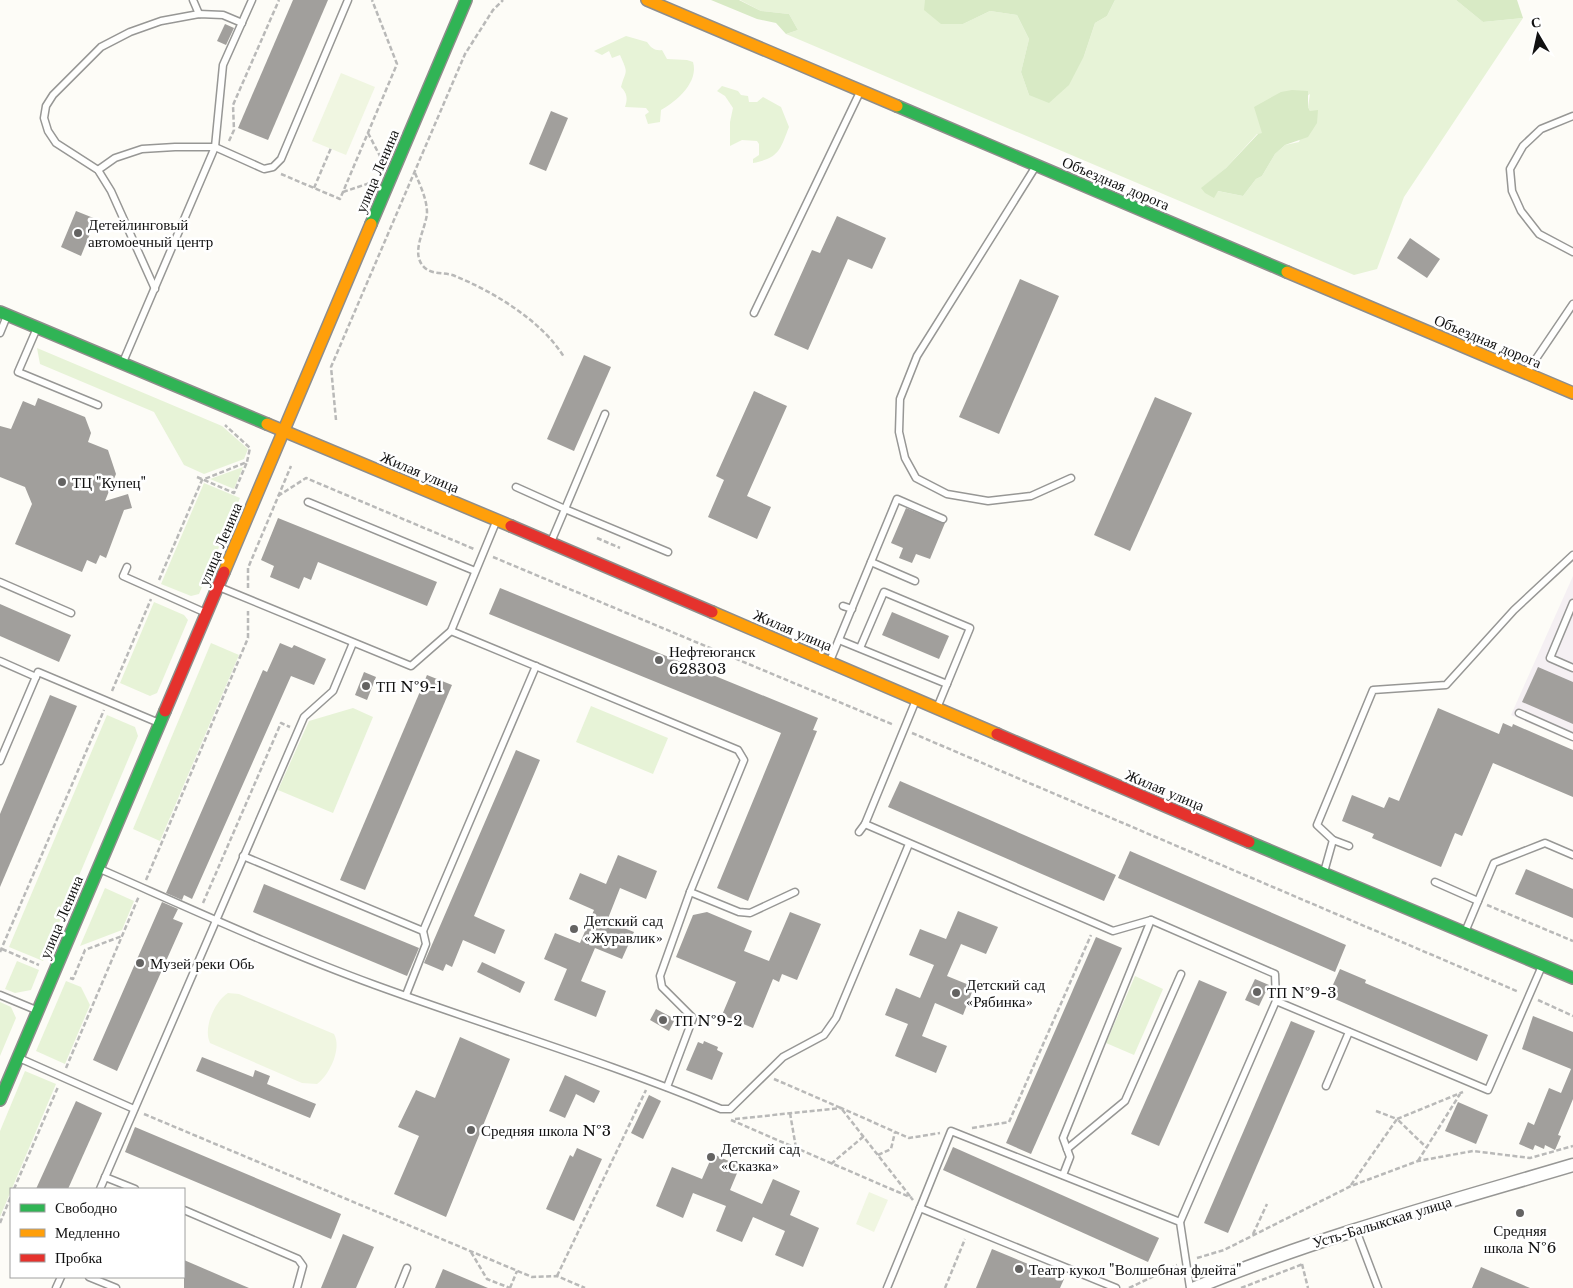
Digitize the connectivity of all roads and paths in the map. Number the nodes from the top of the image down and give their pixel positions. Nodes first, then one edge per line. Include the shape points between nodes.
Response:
1 (193, 0) edge
2 (252, 0) edge
3 (279, 0) edge
4 (348, 0) edge
5 (372, 0) edge
6 (466, 0) edge
7 (503, 0) edge
8 (646, 0) edge
9 (199, 14) junction
10 (242, 23) junction
11 (860, 90) junction
12 (1573, 116) edge
13 (368, 132) junction
14 (215, 147) junction
15 (331, 148) dead end
16 (224, 151) junction
17 (1036, 165) junction
18 (377, 166) dead end
19 (268, 168) junction
20 (98, 170) junction
21 (414, 172) junction
22 (373, 176) dead end
23 (314, 188) junction
24 (343, 192) junction
25 (1573, 252) edge
26 (155, 289) junction
27 (1573, 304) edge
28 (754, 313) dead end
29 (4, 314) edge
30 (37, 328) junction
31 (0, 333) edge
32 (564, 357) dead end
33 (123, 364) junction
34 (1526, 373) junction
35 (1573, 393) edge
36 (98, 405) dead end
37 (606, 414) dead end
38 (336, 420) dead end
39 (284, 431) junction
40 (250, 448) dead end
41 (247, 462) junction
42 (291, 466) dead end
43 (197, 477) dead end
44 (1072, 478) dead end
45 (202, 480) junction
46 (516, 487) dead end
47 (278, 496) junction
48 (308, 502) dead end
49 (565, 509) junction
50 (944, 519) dead end
51 (496, 520) junction
52 (596, 538) dead end
53 (551, 543) junction
54 (620, 548) dead end
55 (483, 552) junction
56 (668, 552) dead end
57 (1573, 555) edge
58 (871, 562) junction
59 (126, 567) dead end
60 (475, 571) junction
61 (915, 581) dead end
62 (0, 582) edge
63 (218, 587) junction
64 (155, 590) junction
65 (248, 600) junction
66 (843, 606) dead end
67 (1572, 608) edge
68 (852, 609) junction
69 (72, 613) dead end
70 (207, 613) junction
71 (451, 630) junction
72 (839, 640) junction
73 (353, 643) junction
74 (860, 648) junction
75 (0, 662) edge
76 (830, 662) junction
77 (536, 666) junction
78 (1573, 668) edge
79 (36, 677) junction
80 (946, 684) junction
81 (916, 700) junction
82 (107, 701) junction
83 (937, 709) junction
84 (1519, 714) dead end
85 (160, 724) junction
86 (905, 730) junction
87 (298, 731) junction
88 (1573, 737) edge
89 (0, 761) edge
90 (865, 824) junction
91 (859, 832) dead end
92 (1333, 840) junction
93 (909, 844) junction
94 (1349, 846) dead end
95 (1573, 855) edge
96 (243, 856) junction
97 (98, 868) junction
98 (1323, 874) junction
99 (1435, 882) dead end
100 (142, 888) junction
101 (690, 892) junction
102 (795, 892) dead end
103 (1478, 901) junction
104 (199, 913) junction
105 (215, 920) junction
106 (1151, 920) junction
107 (423, 931) junction
108 (1465, 934) junction
109 (1091, 935) dead end
110 (1573, 941) edge
111 (0, 952) edge
112 (1542, 965) junction
113 (1181, 974) dead end
114 (1573, 978) edge
115 (0, 995) edge
116 (406, 995) junction
117 (1528, 996) junction
118 (1276, 1001) junction
119 (38, 1011) junction
120 (1573, 1016) edge
121 (1349, 1032) junction
122 (18, 1058) junction
123 (62, 1077) junction
124 (650, 1081) junction
125 (3, 1083) edge
126 (767, 1084) dead end
127 (1326, 1086) dead end
128 (1477, 1086) junction
129 (667, 1087) junction
130 (1461, 1092) junction
131 (0, 1100) edge
132 (842, 1108) junction
133 (134, 1109) junction
134 (1376, 1110) dead end
135 (790, 1113) junction
136 (735, 1114) dead end
137 (1397, 1119) junction
138 (729, 1120) junction
139 (950, 1131) junction
140 (895, 1132) junction
141 (864, 1136) junction
142 (1573, 1146) edge
143 (1426, 1147) junction
144 (796, 1148) junction
145 (1067, 1149) junction
146 (878, 1155) junction
147 (1418, 1161) junction
148 (832, 1164) junction
149 (1573, 1165) edge
150 (1063, 1175) junction
151 (105, 1177) junction
152 (1350, 1186) junction
153 (14, 1188) edge
154 (100, 1188) edge
155 (132, 1188) edge
156 (10, 1198) edge
157 (1267, 1204) dead end
158 (920, 1208) junction
159 (185, 1210) edge
160 (1180, 1222) junction
161 (0, 1223) edge
162 (1355, 1228) junction
163 (1252, 1235) junction
164 (966, 1236) dead end
165 (470, 1251) junction
166 (1187, 1261) junction
167 (1302, 1264) dead end
168 (407, 1268) dead end
169 (517, 1270) junction
170 (557, 1276) junction
171 (92, 1278) edge
172 (116, 1288) edge
173 (297, 1288) edge
174 (399, 1288) edge
175 (510, 1288) edge
176 (586, 1288) edge
177 (887, 1288) edge
178 (945, 1288) edge
179 (1116, 1288) edge
180 (1129, 1288) edge
181 (1190, 1288) edge
182 (1195, 1288) edge
183 (1308, 1288) edge
184 (1378, 1288) edge

1 - 9 lane
2 - 10 lane
3 - 16 path via 233,105 234,130
4 - 19 lane via 281,159
5 - 13 path via 397,64
6 - 39 main road, улица Ленина
7 - 21 path via 465,54
8 - 11 main road, Объездная дорога
9 - 10 lane via 223,15
9 - 20 lane via 153,24 102,46 53,95 46,106 44,118 48,131 56,143
10 - 14 lane via 223,65
11 - 17 main road, Объездная дорога
11 - 28 lane
12 - 25 lane via 1541,129 1523,146 1510,169 1512,191 1521,211 1539,234
13 - 18 path via 381,157
13 - 24 path
14 - 16 lane
14 - 20 lane via 142,149 115,158
14 - 26 lane
15 - 23 path
16 - 19 lane
17 - 34 main road, Объездная дорога
17 - 44 lane via 917,356 900,399 899,432 905,458 916,478 947,494 988,501 1030,496
19 - 23 path
20 - 26 lane via 125,219
21 - 32 path via 427,213 418,247 425,268 453,275 519,311 556,344
21 - 38 path via 331,367
22 - 24 path via 369,185
23 - 24 path via 340,199
26 - 33 lane
27 - 34 lane
29 - 30 main road, Жилая улица
29 - 31 lane
30 - 33 main road, Жилая улица
30 - 36 lane via 18,372
33 - 39 main road, Жилая улица
34 - 35 main road, Объездная дорога
37 - 49 lane
39 - 51 main road, Жилая улица
39 - 63 main road, улица Ленина
40 - 41 path
41 - 45 path
41 - 45 path via 234,493
42 - 47 path
43 - 45 path
45 - 64 path
46 - 49 lane
47 - 55 path via 306,478
47 - 65 path via 248,568
48 - 60 lane
49 - 53 lane
49 - 56 lane
50 - 58 lane via 897,499
51 - 53 main road, Жилая улица
51 - 55 lane
52 - 54 path
53 - 76 main road, Жилая улица
55 - 60 lane
55 - 86 path
57 - 92 lane via 1514,610 1446,685 1373,690 1317,825
58 - 61 lane
58 - 68 lane
59 - 64 lane via 123,576
60 - 71 lane
62 - 69 lane
63 - 65 lane
63 - 70 main road, улица Ленина
64 - 70 lane
64 - 82 path
65 - 73 lane
65 - 100 path via 248,638
66 - 68 lane
67 - 78 lane via 1550,658
68 - 72 lane
70 - 85 main road, улица Ленина
71 - 73 lane via 411,666
71 - 77 lane
72 - 74 lane
72 - 76 lane
73 - 87 lane via 333,691 304,717
74 - 80 lane
74 - 80 lane via 884,592 970,628
75 - 79 lane
76 - 81 main road, Жилая улица
77 - 101 lane via 738,750 744,760
77 - 107 lane
79 - 82 lane via 38,672
79 - 89 lane
80 - 83 lane
81 - 83 main road, Жилая улица
81 - 86 lane
82 - 85 lane
82 - 111 path
83 - 98 main road, Жилая улица
84 - 88 lane
85 - 97 main road, улица Ленина
86 - 90 lane
86 - 117 path
87 - 96 lane
87 - 104 path via 281,724
90 - 91 lane
90 - 93 lane
92 - 94 lane
92 - 98 lane
93 - 106 lane via 1114,931
93 - 129 lane via 836,1018 824,1035 783,1057 730,1109 721,1109
95 - 103 lane via 1545,843 1494,863
96 - 105 lane
96 - 107 lane
97 - 100 lane
97 - 119 main road, улица Ленина
98 - 108 main road, Жилая улица
99 - 103 lane
100 - 104 lane
100 - 123 path
101 - 102 lane via 739,912 750,913
101 - 129 lane via 660,976 662,987 693,1018
103 - 108 lane
103 - 110 path
104 - 105 lane
105 - 116 lane
105 - 133 lane
106 - 118 lane via 1275,974
106 - 145 lane via 1062,1138
107 - 116 lane via 426,944
108 - 112 main road, Жилая улица
109 - 139 path via 1009,1122
112 - 114 main road, Жилая улица
112 - 117 lane
113 - 145 lane via 1126,1101
115 - 119 lane
116 - 124 lane
117 - 120 path
117 - 128 lane via 1488,1090
118 - 121 lane
118 - 160 lane
119 - 122 main road, улица Ленина
121 - 127 lane
121 - 128 lane
122 - 123 lane
122 - 125 main road, улица Ленина
123 - 133 lane
123 - 153 path
124 - 129 lane
124 - 170 path
125 - 131 main road, улица Ленина
126 - 132 path via 773,1079
128 - 130 path
130 - 137 path
130 - 143 path
132 - 135 path
132 - 140 path
132 - 141 path
133 - 151 lane
133 - 165 path
134 - 137 path
135 - 138 path
135 - 144 path
136 - 138 path
137 - 143 path
137 - 152 path
138 - 144 path
139 - 140 path via 909,1138
139 - 150 lane
139 - 158 lane
140 - 146 path via 891,1149
141 - 146 path
141 - 148 path
142 - 147 path via 1530,1158 1473,1151
143 - 147 path
144 - 148 path
145 - 150 lane via 1070,1157
146 - 148 path via 912,1198
147 - 152 path
149 - 162 street, Усть-Балыкская улица
150 - 160 lane
151 - 154 lane
151 - 155 lane
152 - 163 path
156 - 161 path
157 - 163 path
158 - 177 lane
158 - 179 lane
159 - 173 lane via 298,1259 304,1266
160 - 166 lane
162 - 182 street, Усть-Балыкская улица via 1246,1266
162 - 184 lane
163 - 166 path via 1224,1250
164 - 178 path
165 - 169 path
165 - 175 path via 487,1279
166 - 180 path
166 - 181 lane
167 - 183 path
168 - 174 lane
169 - 170 path via 532,1277
169 - 175 path
170 - 176 path
171 - 172 lane

